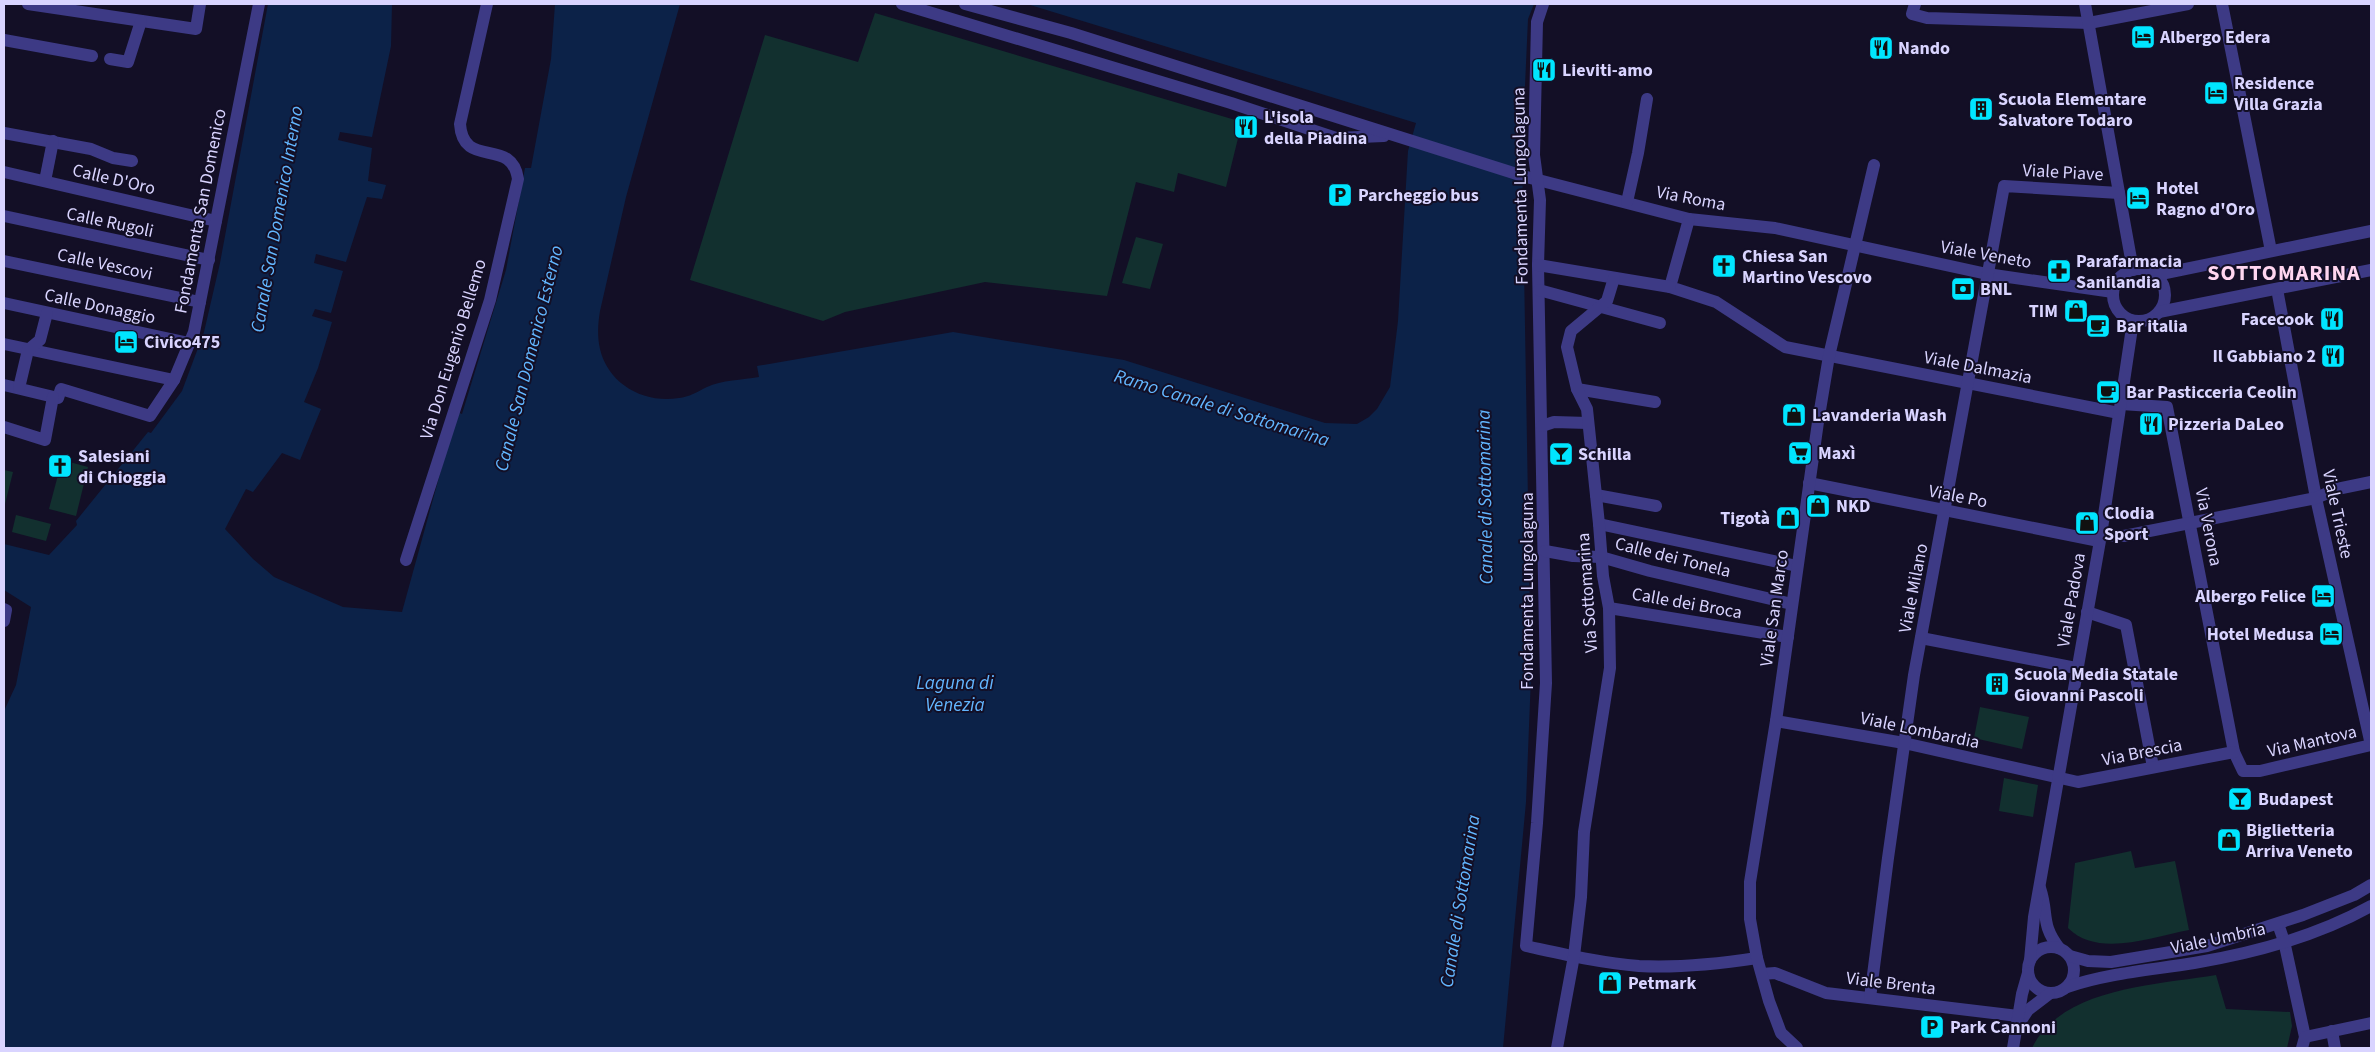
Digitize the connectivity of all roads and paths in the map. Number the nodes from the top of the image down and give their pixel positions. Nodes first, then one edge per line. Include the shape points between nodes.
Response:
1 (28, 4) edge
2 (200, 4) edge
3 (258, 4) edge
4 (487, 4) edge
5 (902, 4) edge
6 (965, 4) edge
7 (1543, 4) edge
8 (2085, 4) edge
9 (2188, 4) edge
10 (2222, 4) edge
11 (1914, 9) edge
12 (141, 20) junction
13 (2088, 23) junction
14 (4, 40) edge
15 (92, 56) dead end
16 (110, 59) dead end
17 (1646, 99) dead end
18 (4, 133) edge
19 (1394, 135) junction
20 (53, 141) junction
21 (132, 161) dead end
22 (1874, 165) dead end
23 (4, 172) edge
24 (1538, 180) junction
25 (45, 181) junction
26 (2004, 186) joint
27 (2119, 193) junction
28 (1627, 202) junction
29 (4, 216) edge
30 (1689, 219) junction
31 (216, 222) junction
32 (2371, 231) edge
33 (1855, 247) junction
34 (2271, 250) junction
35 (209, 260) junction
36 (4, 261) edge
37 (1538, 265) junction
38 (2133, 270) junction
39 (2371, 270) edge
40 (1987, 274) junction
41 (2156, 275) junction
42 (1614, 278) junction
43 (1670, 287) junction
44 (2277, 289) junction
45 (1539, 290) junction
46 (2112, 292) junction
47 (200, 302) junction
48 (4, 303) edge
49 (1602, 307) junction
50 (2159, 312) junction
51 (47, 313) junction
52 (2133, 321) junction
53 (1660, 323) dead end
54 (189, 343) junction
55 (4, 344) edge
56 (28, 350) junction
57 (1829, 356) junction
58 (174, 380) junction
59 (1969, 382) junction
60 (4, 385) edge
61 (19, 388) junction
62 (1577, 389) junction
63 (53, 397) junction
64 (1655, 402) dead end
65 (2120, 409) junction
66 (1588, 423) junction
67 (1542, 426) junction
68 (4, 427) edge
69 (2371, 482) edge
70 (1809, 483) junction
71 (1596, 495) junction
72 (2316, 498) junction
73 (1656, 506) dead end
74 (1945, 511) junction
75 (2190, 522) junction
76 (1599, 524) junction
77 (2100, 538) junction
78 (1545, 551) junction
79 (1602, 557) junction
80 (406, 560) dead end
81 (1797, 566) junction
82 (1792, 604) junction
83 (1609, 608) junction
84 (4, 609) edge
85 (2087, 612) junction
86 (4, 621) edge
87 (1788, 637) junction
88 (1921, 638) junction
89 (2076, 668) junction
90 (1776, 721) junction
91 (1904, 743) junction
92 (2371, 745) edge
93 (2234, 752) junction
94 (2153, 767) junction
95 (2260, 771) joint
96 (2056, 778) junction
97 (2040, 885) junction
98 (2371, 885) edge
99 (2371, 906) edge
100 (2278, 924) junction
101 (2284, 941) junction
102 (2059, 948) junction
103 (1574, 956) junction
104 (2070, 956) junction
105 (1757, 958) junction
106 (2030, 960) junction
107 (2028, 973) junction
108 (1762, 974) junction
109 (2067, 987) junction
110 (2049, 994) junction
111 (1870, 998) junction
112 (2018, 1022) junction
113 (2371, 1022) edge
114 (2332, 1031) junction
115 (2304, 1043) edge
116 (1557, 1048) edge
117 (1797, 1048) edge
118 (2013, 1048) edge
119 (2335, 1048) edge

1 - 12 street
2 - 12 street via 196,30
3 - 31 street, Fondamenta San Domenico
4 - 80 street, Via Don Eugenio Bellemo via 460,136 471,148 509,159 517,170 518,179 490,300
5 - 19 street via 1336,138
6 - 19 street, Via Roma
7 - 24 street, Fondamenta Lungolaguna via 1536,22 1534,155
8 - 13 street
9 - 13 street
10 - 34 street
11 - 13 street via 1927,18
12 - 16 street via 128,62
13 - 27 street
14 - 15 street
17 - 28 street
18 - 20 street
19 - 24 street, Via Roma
20 - 21 street
20 - 25 street
22 - 33 street, Viale San Marco
23 - 25 street, Calle D'Oro
24 - 28 street, Via Roma
24 - 37 street, Fondamenta Lungolaguna
25 - 31 street, Calle D'Oro
26 - 27 street, Viale Piave
26 - 40 street, Viale Milano
27 - 38 street
28 - 30 street, Via Roma
29 - 35 street, Calle Rugoli
30 - 33 street, Via Roma via 1775,228
30 - 43 street
31 - 35 street, Fondamenta San Domenico
32 - 34 street
33 - 40 street, Viale Veneto
33 - 57 street, Viale San Marco
34 - 41 street
35 - 47 street, Fondamenta San Domenico
36 - 47 street, Calle Vescovi
37 - 42 street, Viale Dalmazia
37 - 45 street, Fondamenta Lungolaguna
38 - 41 street
38 - 46 street via 2119,278
39 - 44 street
40 - 46 street, Viale Veneto
40 - 59 street, Viale Milano
41 - 50 street via 2165,293
42 - 43 street, Viale Dalmazia
42 - 49 street, Via Sottomarina via 1612,292
43 - 57 street, Viale Dalmazia via 1716,302 1784,347
44 - 50 street
44 - 72 street, Viale Trieste
45 - 49 street
45 - 67 street, Fondamenta Lungolaguna
46 - 52 street via 2118,311
47 - 54 street, Fondamenta San Domenico
48 - 51 street, Calle Donaggio
49 - 53 street
49 - 62 street, Via Sottomarina via 1571,331 1568,353
50 - 52 street via 2152,318
51 - 54 street, Calle Donaggio
51 - 56 street via 40,340
52 - 65 street, Viale Padova
54 - 58 street, Fondamenta San Domenico
55 - 56 street
56 - 58 street
56 - 61 street
57 - 59 street, Viale Dalmazia
57 - 70 street, Viale San Marco
58 - 63 street, Fondamenta San Domenico via 150,416 61,389 58,398
59 - 65 street, Viale Dalmazia
59 - 74 street, Viale Milano
60 - 61 street
61 - 63 street
62 - 64 street
62 - 66 street, Via Sottomarina via 1587,409
63 - 68 street via 45,440
65 - 75 street, Via Verona via 2167,407
65 - 77 street, Viale Padova
66 - 67 street via 1554,422
66 - 71 street, Via Sottomarina
67 - 78 street, Fondamenta Lungolaguna
69 - 72 street, Viale Po via 2337,489
70 - 74 street, Viale Po
70 - 81 street, Viale San Marco
71 - 73 street
71 - 76 street, Via Sottomarina
72 - 75 street, Viale Po
72 - 92 street, Viale Trieste
74 - 77 street, Viale Po
74 - 88 street, Viale Milano
75 - 77 street, Viale Po
75 - 93 street, Via Verona
76 - 79 street, Via Sottomarina
76 - 81 street
77 - 85 street, Viale Padova
78 - 79 street, Calle dei Tonela
78 - 103 street, Fondamenta Lungolaguna via 1546,682 1526,946
79 - 82 street, Calle dei Tonela
79 - 83 street, Via Sottomarina via 1602,576
81 - 82 street, Viale San Marco
82 - 87 street, Viale San Marco
83 - 87 street, Calle dei Broca
83 - 103 street, Via Sottomarina via 1610,668 1584,832
84 - 86 street
85 - 89 street, Viale Padova
85 - 94 street via 2126,625
87 - 90 street, Viale San Marco
88 - 89 street
88 - 91 street, Viale Milano
89 - 96 street, Viale Padova
90 - 91 street, Viale Lombardia
90 - 105 street, Viale San Marco via 1750,882 1750,919
91 - 96 street, Viale Lombardia
91 - 111 street, Viale Milano
92 - 95 street, Via Mantova
93 - 94 street, Via Brescia
93 - 95 street, Via Verona via 2243,771
94 - 96 street, Via Brescia via 2078,782
96 - 97 street, Viale Padova
97 - 102 street, Viale Padova via 2046,904 2048,934
97 - 106 street, Viale Padova
98 - 100 street, Viale Umbria
99 - 101 street, Viale Umbria via 2314,932
100 - 101 street
100 - 104 street, Viale Umbria via 2180,952 2111,962
101 - 109 street, Viale Umbria via 2240,955 2099,977
101 - 115 street
102 - 104 street
102 - 106 street via 2045,947
103 - 105 street, Fondamenta Lungolaguna via 1639,966 1693,965
103 - 116 street, Via Sottomarina
104 - 109 street via 2074,969
105 - 108 street, Viale San Marco
106 - 107 street
107 - 110 street via 2033,985
107 - 112 street
108 - 111 street, Viale Brenta via 1775,973 1826,993
108 - 117 street, Viale San Marco via 1776,1023 1781,1033
109 - 110 street
110 - 112 street
111 - 112 street, Viale Brenta
112 - 118 street
113 - 114 street
114 - 115 street
114 - 119 street

